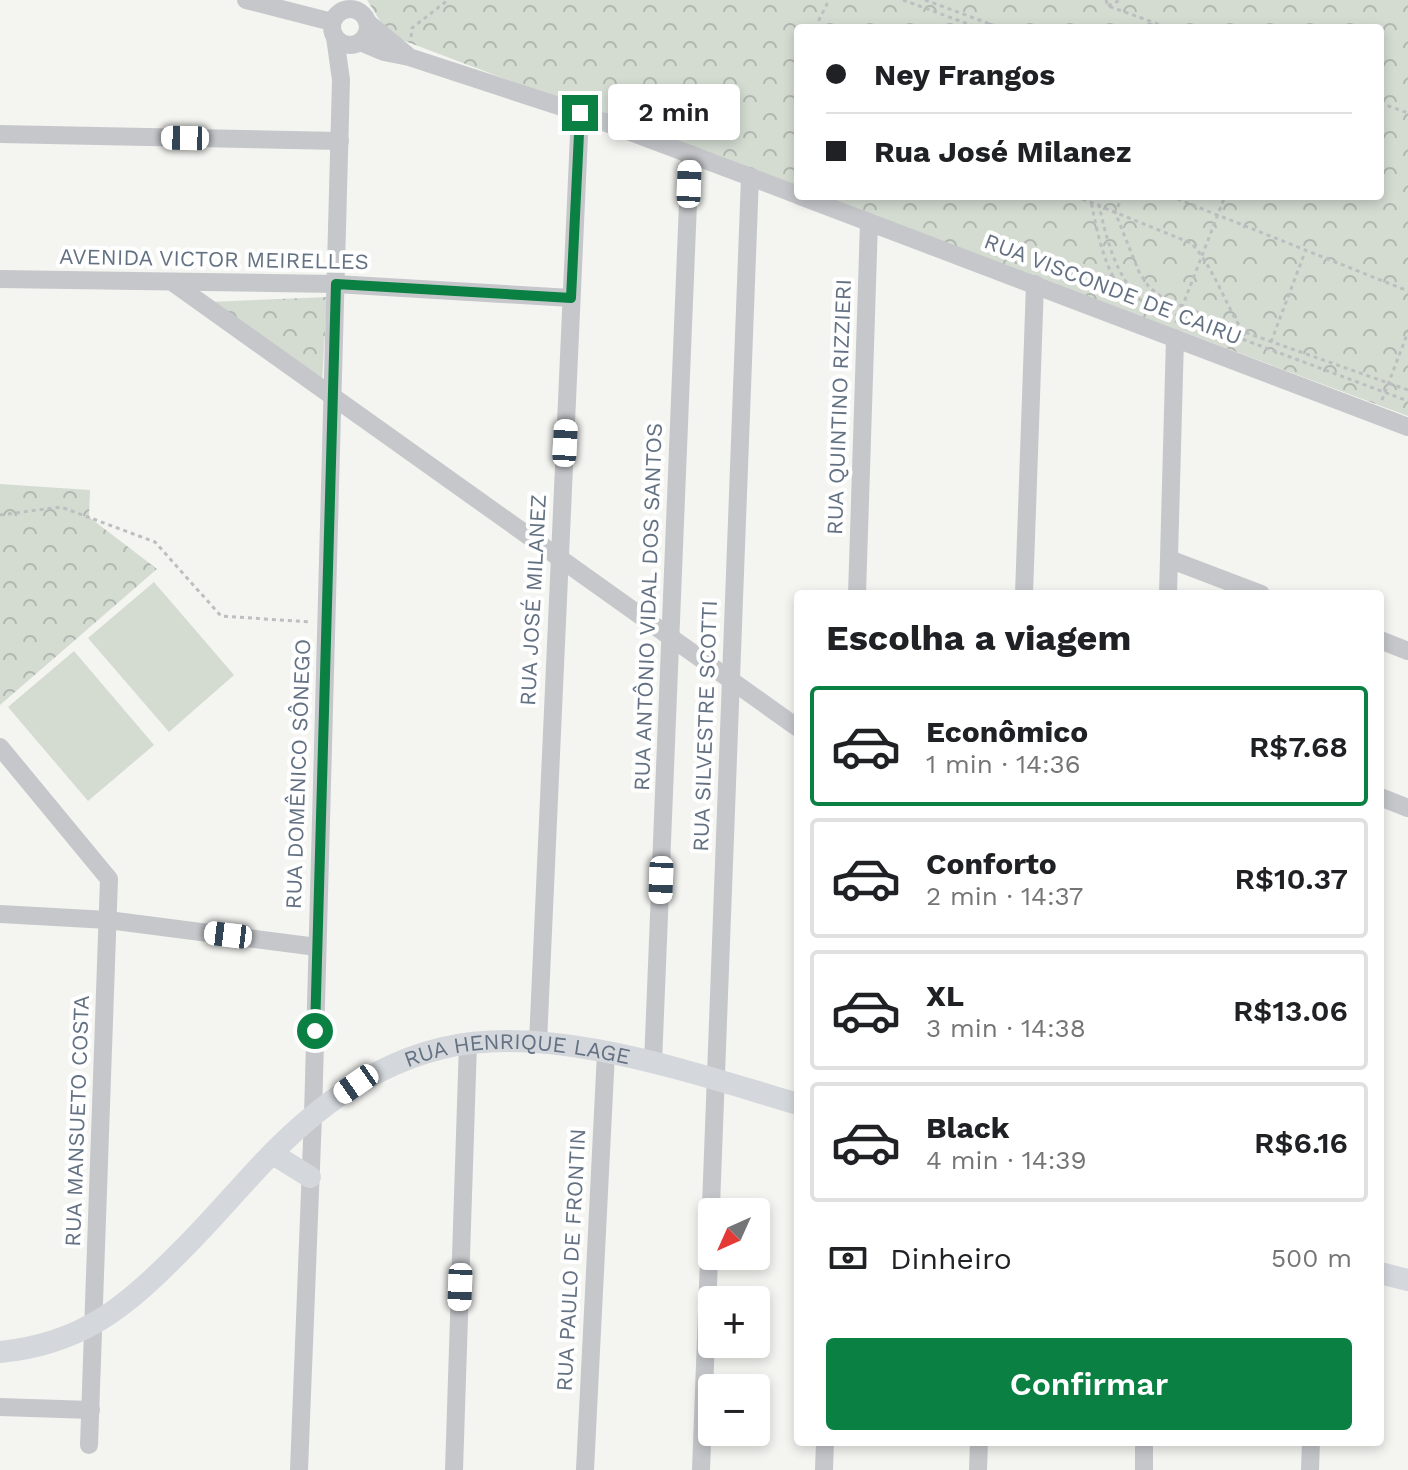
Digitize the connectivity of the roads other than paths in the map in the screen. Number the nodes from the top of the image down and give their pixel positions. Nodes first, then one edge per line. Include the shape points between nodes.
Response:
1 (246, 0) edge
2 (362, 12) edge
3 (336, 18) edge
4 (359, 43) junction
5 (409, 57) junction
6 (341, 80) junction
7 (580, 113) junction
8 (0, 134) edge
9 (340, 141) junction
10 (690, 154) junction
11 (750, 177) junction
12 (794, 194) edge
13 (810, 200) edge
14 (869, 222) junction
15 (0, 279) edge
16 (172, 282) junction
17 (336, 284) junction
18 (1035, 284) junction
19 (571, 298) junction
20 (1176, 331) junction
21 (333, 397) junction
22 (1408, 427) edge
23 (559, 559) junction
24 (1169, 559) junction
25 (857, 590) edge
26 (1024, 590) edge
27 (1168, 590) edge
28 (1250, 590) edge
29 (671, 636) junction
30 (1384, 642) edge
31 (1408, 651) edge
32 (731, 682) junction
33 (794, 725) edge
34 (0, 747) edge
35 (1384, 799) edge
36 (1408, 808) edge
37 (0, 914) edge
38 (108, 920) junction
39 (317, 947) junction
40 (538, 1042) junction
41 (468, 1043) junction
42 (606, 1053) junction
43 (653, 1063) junction
44 (716, 1080) junction
45 (794, 1103) edge
46 (313, 1116) junction
47 (273, 1154) junction
48 (310, 1177) junction
49 (1384, 1274) edge
50 (1408, 1280) edge
51 (94, 1325) junction
52 (0, 1352) edge
53 (0, 1407) edge
54 (91, 1410) junction
55 (89, 1445) dead end
56 (825, 1446) edge
57 (979, 1446) edge
58 (1144, 1446) edge
59 (1311, 1446) edge
60 (299, 1470) edge
61 (454, 1470) edge
62 (585, 1470) edge
63 (701, 1470) edge
64 (824, 1470) edge
65 (978, 1470) edge
66 (1144, 1470) edge
67 (1310, 1470) edge

1 - 3 street
2 - 3 street via 346,9
2 - 4 street via 367,33
2 - 5 street, RUA VISCONDE DE CAIRU
3 - 4 street via 345,45
3 - 6 street, RUA DOMÊNICO SÔNEGO
4 - 5 street, RUA VISCONDE DE CAIRU
4 - 6 street, RUA DOMÊNICO SÔNEGO
5 - 7 street, RUA VISCONDE DE CAIRU
6 - 9 street, RUA DOMÊNICO SÔNEGO
7 - 10 street, RUA VISCONDE DE CAIRU
7 - 19 street, RUA JOSÉ MILANEZ
8 - 9 street
9 - 17 street, RUA DOMÊNICO SÔNEGO
10 - 11 street, RUA VISCONDE DE CAIRU
10 - 29 street, RUA ANTÔNIO VIDAL DOS SANTOS
11 - 12 street, RUA VISCONDE DE CAIRU
11 - 32 street, RUA SILVESTRE SCOTTI
13 - 14 street, RUA VISCONDE DE CAIRU
14 - 18 street, RUA VISCONDE DE CAIRU
14 - 25 street, RUA QUINTINO RIZZIERI
15 - 16 street, AVENIDA VICTOR MEIRELLES
16 - 17 street, AVENIDA VICTOR MEIRELLES
16 - 21 street
17 - 19 street, AVENIDA VICTOR MEIRELLES
17 - 21 street, RUA DOMÊNICO SÔNEGO
18 - 20 street, RUA VISCONDE DE CAIRU
18 - 26 street
19 - 23 street, RUA JOSÉ MILANEZ
20 - 22 street, RUA VISCONDE DE CAIRU
20 - 24 street
21 - 23 street
21 - 39 street, RUA DOMÊNICO SÔNEGO
23 - 29 street
23 - 40 street, RUA JOSÉ MILANEZ
24 - 27 street
24 - 28 street
29 - 32 street
29 - 43 street, RUA ANTÔNIO VIDAL DOS SANTOS
30 - 31 street
32 - 33 street
32 - 44 street, RUA SILVESTRE SCOTTI
34 - 38 street, RUA MANSUETO COSTA via 109,879
35 - 36 street
37 - 38 street
38 - 39 street
38 - 51 street, RUA MANSUETO COSTA
39 - 46 street, RUA DOMÊNICO SÔNEGO
40 - 41 main road, RUA HENRIQUE LAGE
40 - 42 main road, RUA HENRIQUE LAGE
41 - 46 main road, RUA HENRIQUE LAGE via 383,1069
41 - 61 street
42 - 43 main road, RUA HENRIQUE LAGE
42 - 62 street, RUA PAULO DE FRONTIN
43 - 44 main road, RUA HENRIQUE LAGE
44 - 45 main road, RUA HENRIQUE LAGE
44 - 63 street, RUA SILVESTRE SCOTTI
46 - 47 main road, RUA HENRIQUE LAGE
46 - 48 street, RUA DOMÊNICO SÔNEGO
47 - 48 main road
47 - 51 main road, RUA HENRIQUE LAGE via 156,1277
48 - 60 street, RUA DOMÊNICO SÔNEGO
49 - 50 main road
51 - 52 main road, RUA HENRIQUE LAGE via 65,1339
51 - 54 street, RUA MANSUETO COSTA
53 - 54 street
54 - 55 street, RUA MANSUETO COSTA
56 - 64 street
57 - 65 street
58 - 66 street
59 - 67 street

